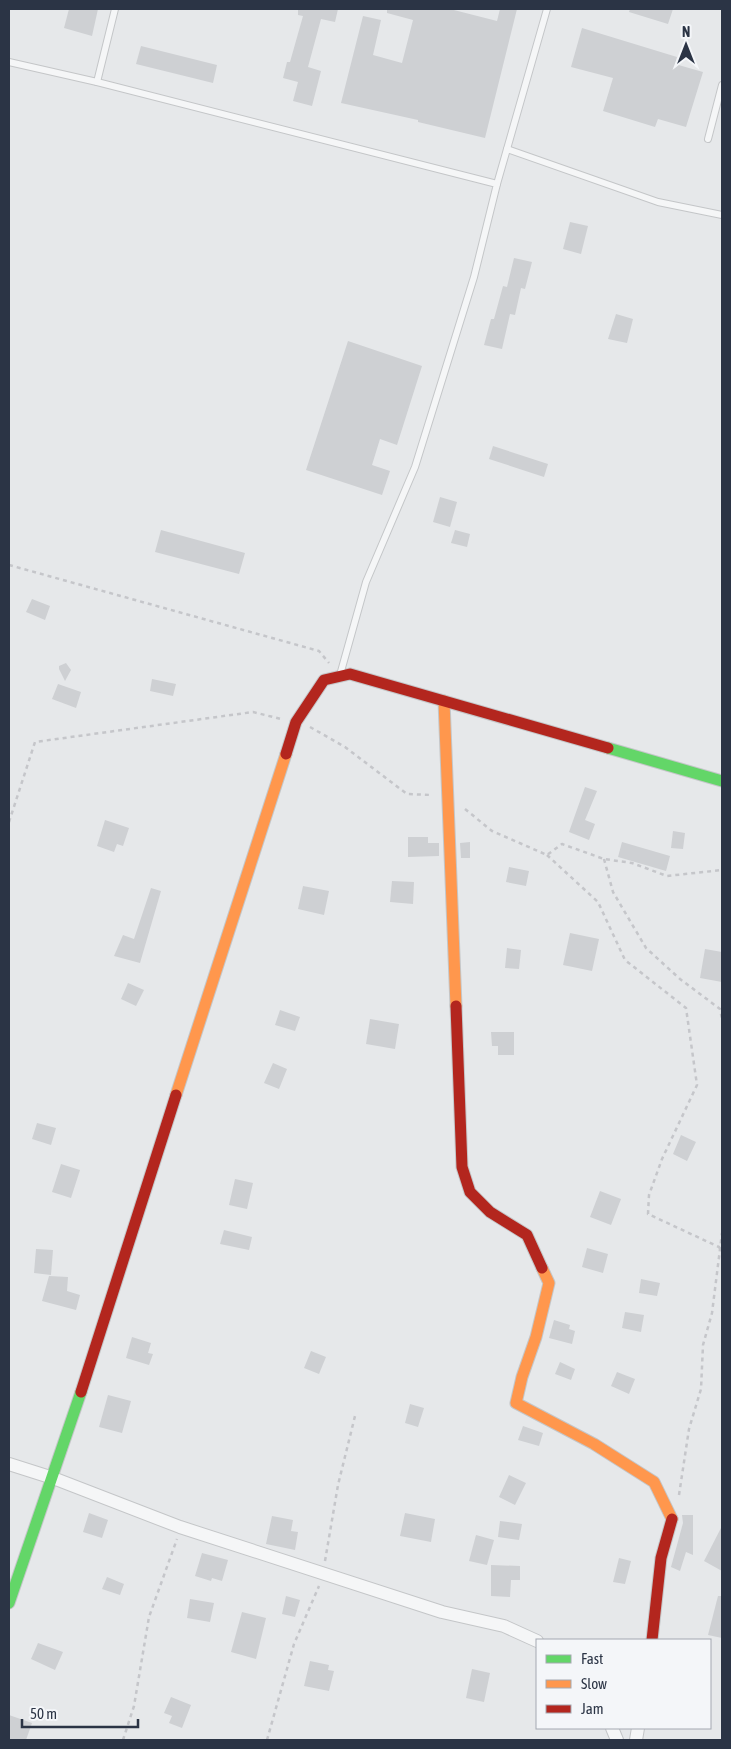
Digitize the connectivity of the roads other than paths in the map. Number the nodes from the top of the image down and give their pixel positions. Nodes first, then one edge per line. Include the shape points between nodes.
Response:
1 (115, 9) edge
2 (547, 9) edge
3 (9, 62) edge
4 (97, 82) junction
5 (722, 85) edge
6 (708, 138) dead end
7 (507, 148) junction
8 (497, 184) junction
9 (722, 215) edge
10 (339, 676) junction
11 (444, 701) junction
12 (722, 781) edge
13 (9, 1464) edge
14 (53, 1478) junction
15 (9, 1603) edge
16 (652, 1639) edge
17 (536, 1641) edge

1 - 4 lane
2 - 7 lane
3 - 4 lane
4 - 8 lane
5 - 6 lane
7 - 8 lane
7 - 9 lane via 658,202
8 - 10 lane via 474,277 415,467 366,582
10 - 11 street via 350,674
10 - 14 street via 324,680 296,722
11 - 12 street
11 - 16 street via 462,1167 470,1192 490,1212 527,1235 549,1283 516,1403 594,1444 654,1482 673,1520 661,1558
13 - 14 street
14 - 15 street
14 - 17 street via 180,1528 442,1612 504,1626

